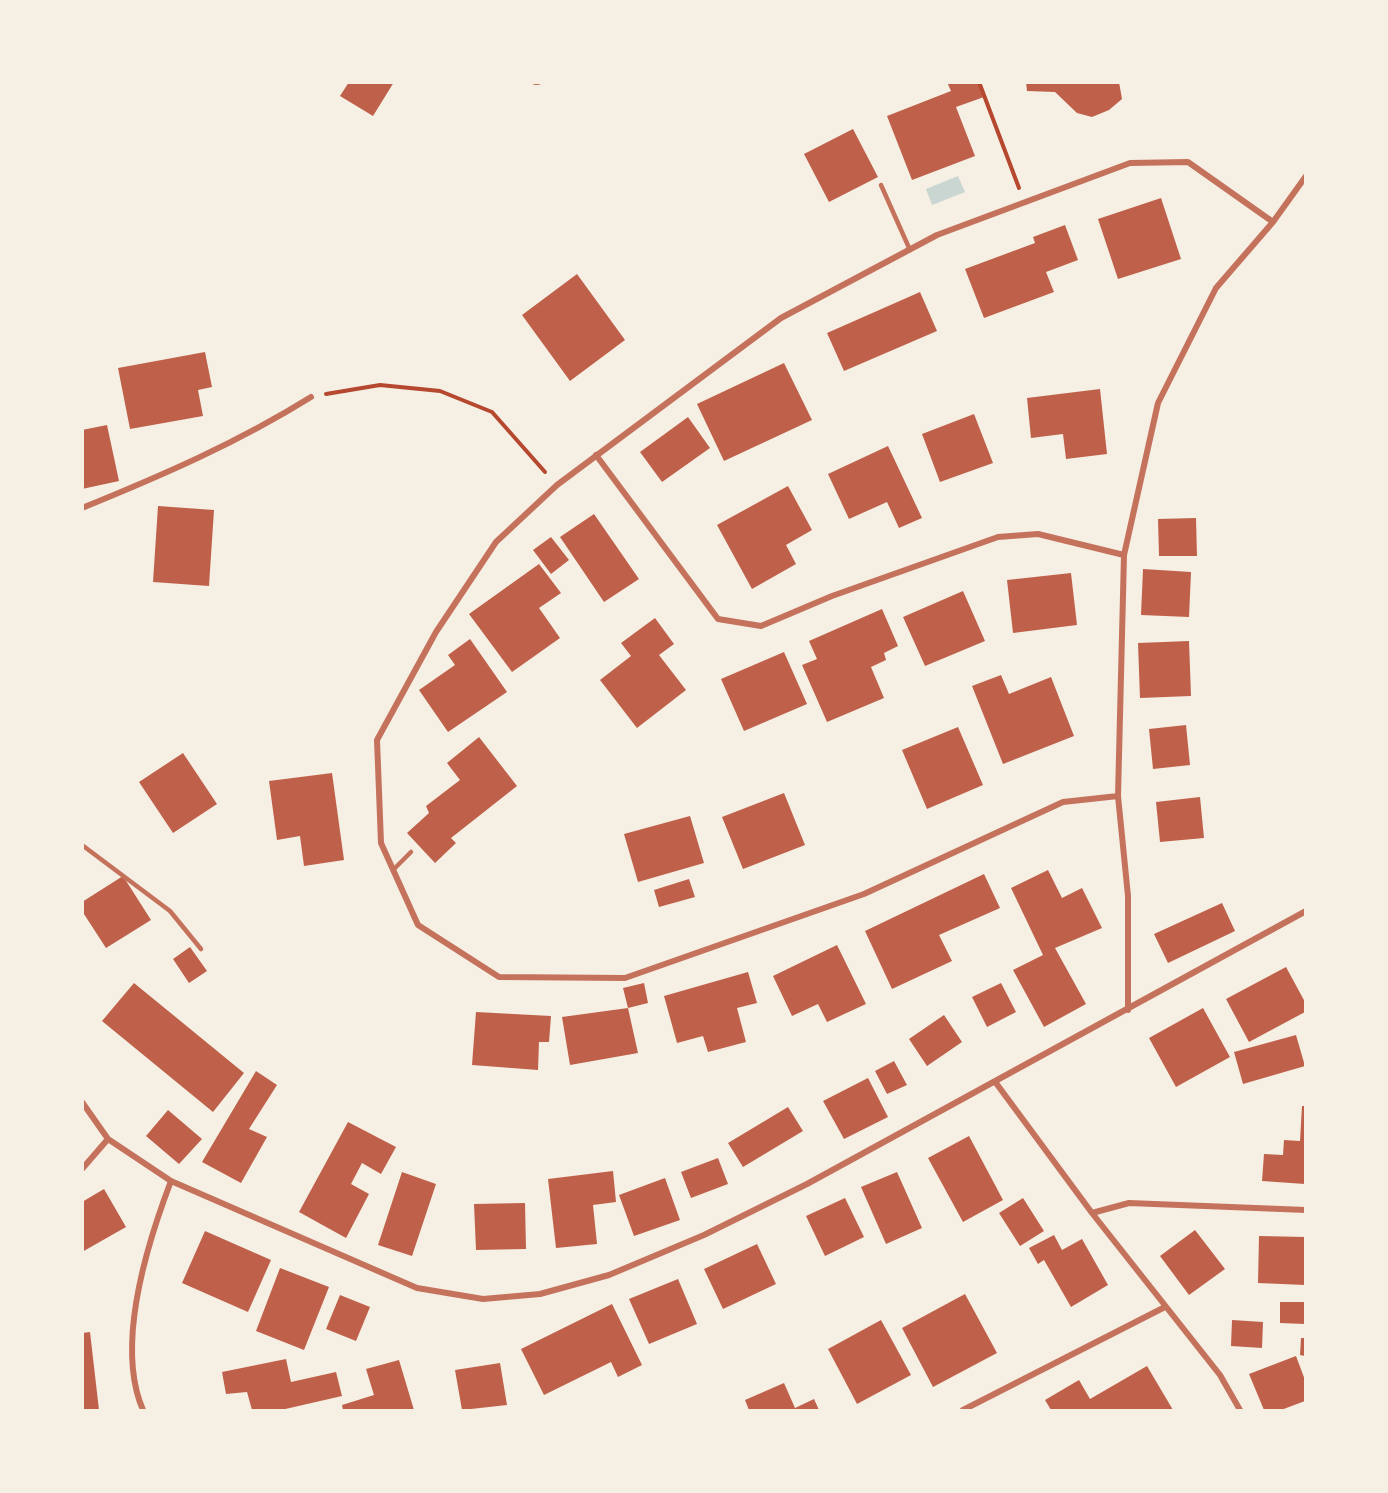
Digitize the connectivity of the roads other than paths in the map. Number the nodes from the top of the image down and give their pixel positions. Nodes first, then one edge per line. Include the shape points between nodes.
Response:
1 (1305, 176) edge
2 (881, 185) dead end
3 (1273, 222) junction
4 (910, 250) junction
5 (311, 397) road end
6 (596, 455) junction
7 (82, 508) edge
8 (1124, 555) junction
9 (1118, 796) junction
10 (82, 844) edge
11 (411, 852) dead end
12 (393, 870) junction
13 (1305, 911) edge
14 (201, 949) dead end
15 (1128, 1010) junction
16 (996, 1083) junction
17 (82, 1102) edge
18 (108, 1139) junction
19 (82, 1169) edge
20 (171, 1181) junction
21 (1305, 1210) edge
22 (1092, 1213) junction
23 (1166, 1307) junction
24 (143, 1410) edge
25 (963, 1410) edge
26 (1240, 1410) edge

1 - 3 street
2 - 4 lane
3 - 4 street via 1188,162 1130,163 937,235
3 - 8 street via 1216,288 1158,403
4 - 6 street via 781,318
5 - 7 street via 255,432
6 - 8 street via 718,619 761,626 832,596 998,537 1038,534
6 - 12 street via 496,542 436,632 377,740 381,843
8 - 9 street
9 - 12 street via 1063,802 864,894 624,978 499,977 418,925
9 - 15 street via 1128,896
10 - 14 lane via 170,911
11 - 12 lane
13 - 15 street
15 - 16 street
16 - 20 street via 704,1235 609,1275 540,1294 483,1299 417,1288
16 - 22 street
17 - 18 street
18 - 19 street
18 - 20 street
20 - 24 street via 150,1235 134,1314 134,1390
21 - 22 street via 1129,1203
22 - 23 street
23 - 25 street
23 - 26 street via 1220,1375

